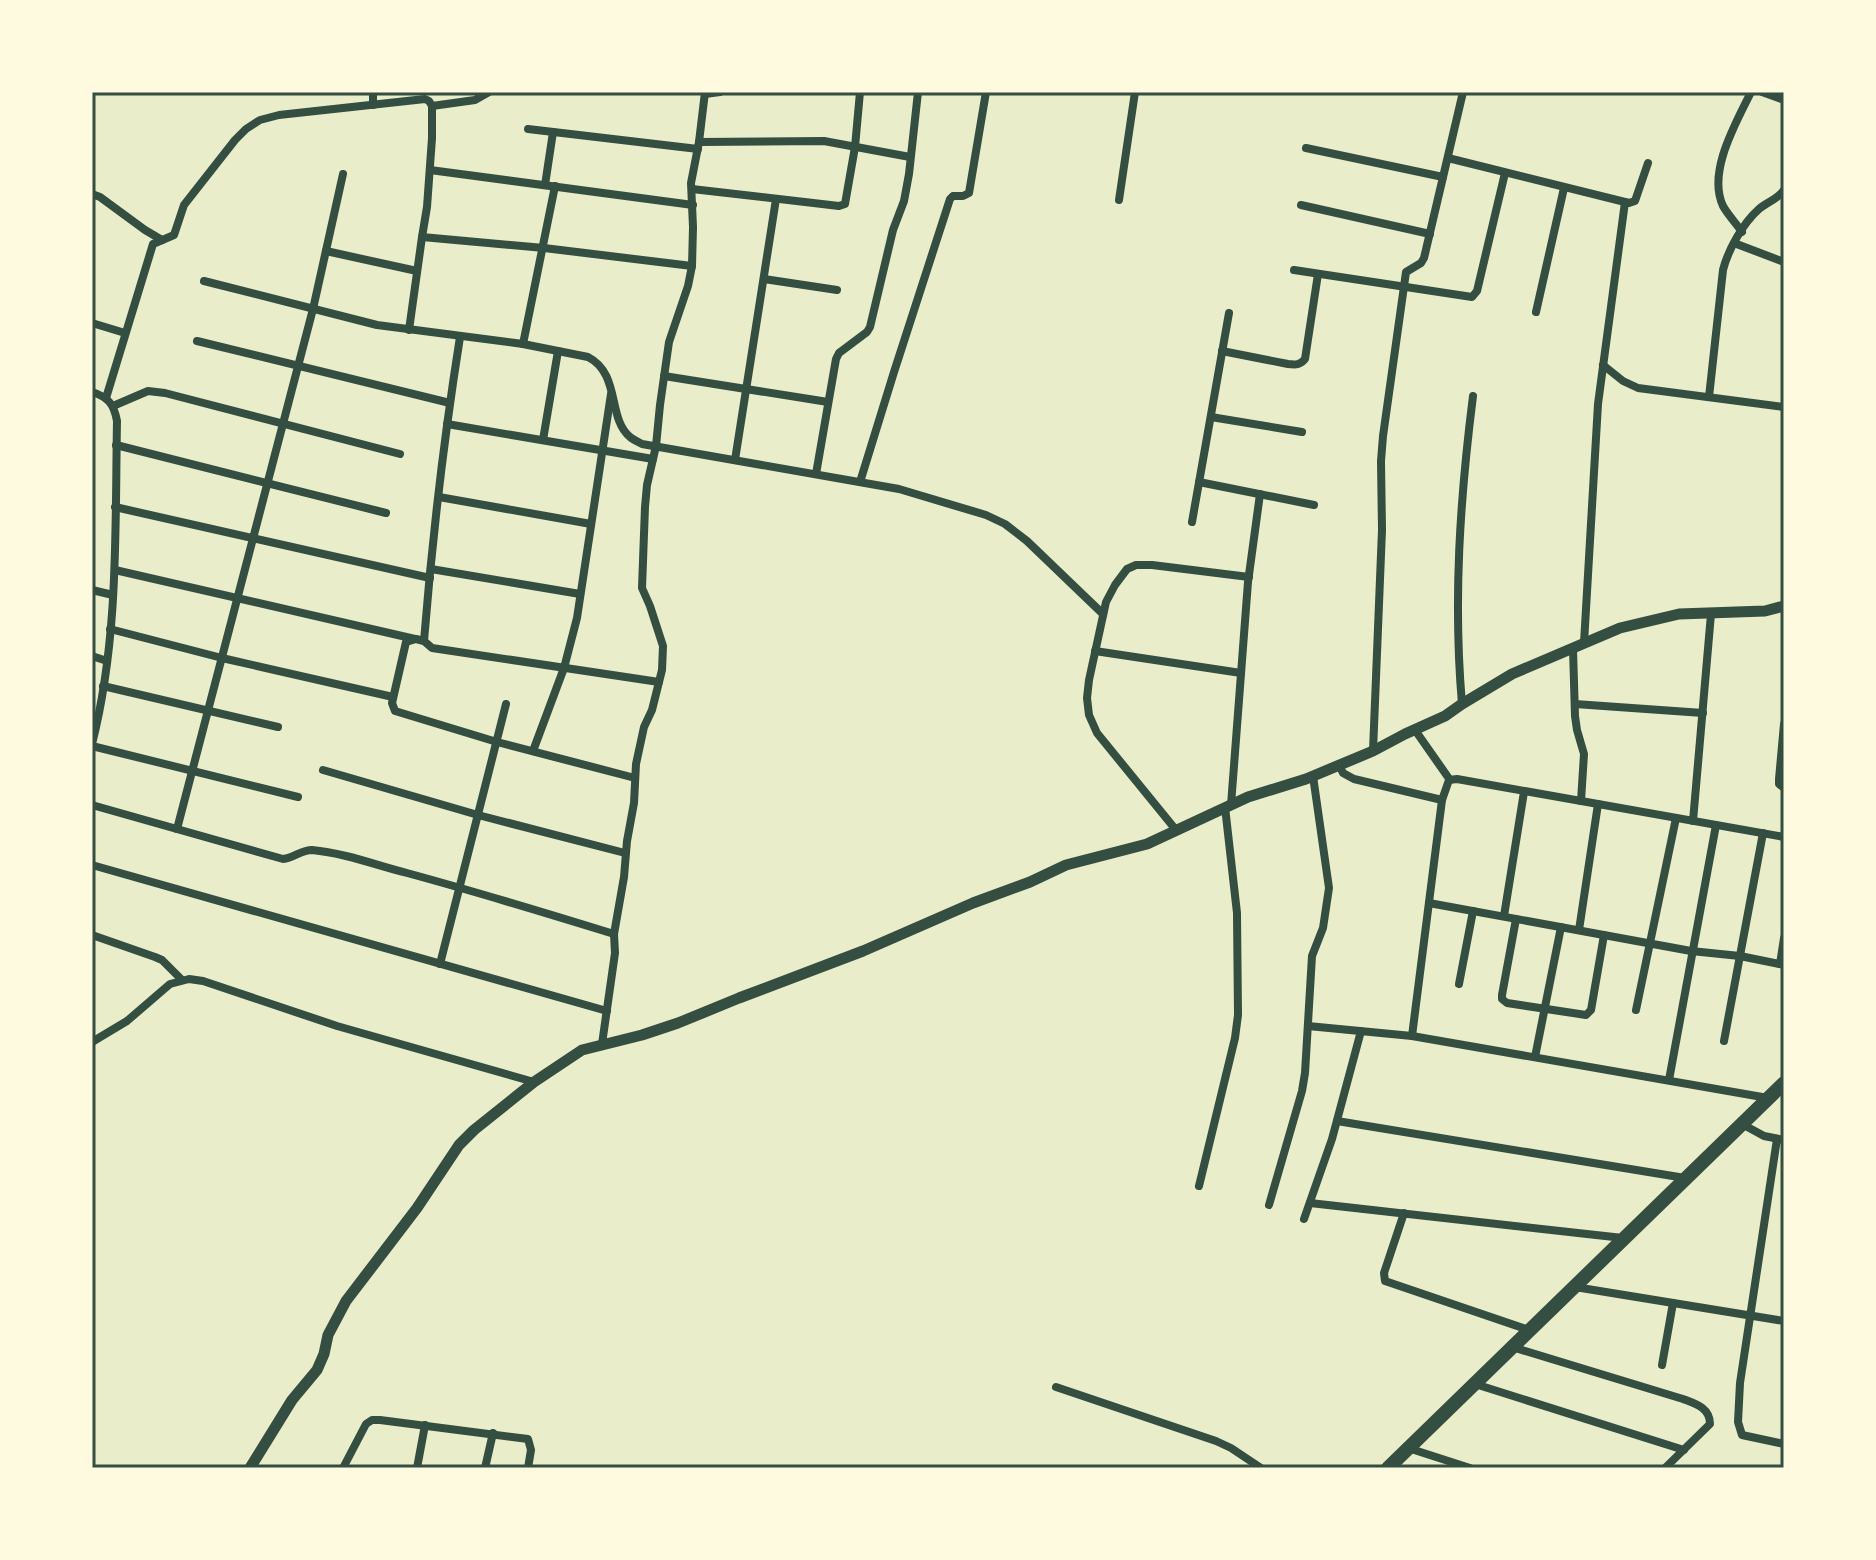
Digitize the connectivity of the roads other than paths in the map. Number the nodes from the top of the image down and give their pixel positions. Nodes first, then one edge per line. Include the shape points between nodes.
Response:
1 (373, 92) edge
2 (489, 92) edge
3 (720, 92) edge
4 (860, 92) edge
5 (918, 92) edge
6 (986, 92) edge
7 (1135, 92) edge
8 (1463, 92) edge
9 (1751, 92) edge
10 (1762, 92) edge
11 (705, 93) edge
12 (1784, 100) edge
13 (373, 105) junction
14 (432, 106) junction
15 (528, 129) dead end
16 (553, 132) junction
17 (699, 145) junction
18 (855, 147) junction
19 (1306, 148) dead end
20 (910, 157) junction
21 (1448, 158) junction
22 (1648, 163) dead end
23 (430, 170) junction
24 (1505, 173) junction
25 (343, 174) dead end
26 (1443, 177) junction
27 (545, 185) junction
28 (555, 186) junction
29 (1564, 188) junction
30 (692, 189) junction
31 (1784, 190) edge
32 (92, 194) edge
33 (776, 199) junction
34 (1119, 200) dead end
35 (1625, 202) junction
36 (693, 205) junction
37 (1301, 205) dead end
38 (1742, 232) junction
39 (1430, 234) junction
40 (422, 237) junction
41 (162, 240) junction
42 (1734, 243) junction
43 (544, 248) junction
44 (326, 251) junction
45 (1784, 262) edge
46 (692, 266) junction
47 (1294, 270) dead end
48 (417, 271) junction
49 (1318, 274) junction
50 (764, 279) junction
51 (204, 281) dead end
52 (1404, 288) junction
53 (837, 290) dead end
54 (313, 309) junction
55 (1536, 312) dead end
56 (1229, 313) dead end
57 (92, 323) edge
58 (409, 330) junction
59 (125, 333) junction
60 (460, 337) junction
61 (197, 341) dead end
62 (523, 344) junction
63 (558, 351) junction
64 (1222, 351) junction
65 (1603, 365) junction
66 (297, 366) junction
67 (664, 376) junction
68 (746, 388) junction
69 (612, 391) junction
70 (92, 392) edge
71 (1473, 396) dead end
72 (1709, 397) junction
73 (106, 398) junction
74 (828, 402) junction
75 (450, 403) junction
76 (113, 406) junction
77 (1784, 407) edge
78 (1211, 417) junction
79 (282, 424) junction
80 (447, 424) junction
81 (1302, 432) dead end
82 (543, 440) junction
83 (116, 445) junction
84 (656, 446) junction
85 (603, 450) junction
86 (400, 454) dead end
87 (653, 459) junction
88 (735, 460) junction
89 (816, 474) junction
90 (860, 482) junction
91 (1199, 482) junction
92 (267, 483) junction
93 (1260, 494) junction
94 (439, 497) junction
95 (1314, 505) dead end
96 (115, 507) junction
97 (386, 513) dead end
98 (1192, 522) dead end
99 (591, 524) junction
100 (253, 538) junction
101 (115, 570) junction
102 (430, 573) junction
103 (1249, 577) junction
104 (92, 590) edge
105 (580, 594) junction
106 (113, 595) junction
107 (237, 597) junction
108 (1784, 606) edge
109 (1103, 614) junction
110 (1711, 614) junction
111 (110, 629) junction
112 (420, 640) junction
113 (1578, 646) junction
114 (1095, 651) junction
115 (92, 656) edge
116 (222, 658) junction
117 (107, 661) junction
118 (564, 668) junction
119 (1241, 673) junction
120 (659, 682) junction
121 (103, 686) junction
122 (393, 697) junction
123 (506, 704) dead end
124 (1462, 704) junction
125 (1575, 704) junction
126 (208, 710) junction
127 (1703, 713) junction
128 (95, 716) edge
129 (278, 727) dead end
130 (1784, 728) edge
131 (1415, 730) junction
132 (497, 742) junction
133 (92, 745) edge
134 (533, 751) junction
135 (1373, 751) junction
136 (1339, 765) junction
137 (323, 770) dead end
138 (192, 772) junction
139 (1313, 776) junction
140 (635, 778) junction
141 (1450, 780) junction
142 (1784, 788) edge
143 (1524, 792) junction
144 (298, 797) dead end
145 (1442, 800) junction
146 (1581, 801) junction
147 (1598, 804) junction
148 (92, 805) edge
149 (1228, 806) junction
150 (478, 815) junction
151 (1676, 818) junction
152 (1693, 821) junction
153 (1716, 825) junction
154 (177, 829) junction
155 (1176, 830) junction
156 (1763, 833) junction
157 (1784, 837) edge
158 (625, 853) junction
159 (92, 865) edge
160 (460, 887) junction
161 (1429, 903) junction
162 (1473, 911) junction
163 (1504, 916) junction
164 (1516, 919) junction
165 (1561, 927) junction
166 (1579, 930) junction
167 (614, 934) junction
168 (92, 935) edge
169 (1604, 935) junction
170 (1784, 938) edge
171 (1651, 943) junction
172 (1691, 951) junction
173 (1740, 956) junction
174 (440, 964) junction
175 (1782, 964) edge
176 (182, 980) junction
177 (1459, 984) dead end
178 (1544, 1009) junction
179 (1636, 1010) dead end
180 (607, 1011) junction
181 (1308, 1026) junction
182 (1361, 1031) junction
183 (1412, 1036) junction
184 (1724, 1041) dead end
185 (92, 1042) edge
186 (602, 1044) junction
187 (1535, 1057) junction
188 (1669, 1080) junction
189 (534, 1082) junction
190 (1784, 1083) edge
191 (1769, 1098) junction
192 (1337, 1121) junction
193 (1742, 1124) junction
194 (1780, 1140) edge
195 (1686, 1178) junction
196 (1199, 1186) dead end
197 (1310, 1203) junction
198 (1269, 1205) dead end
199 (1404, 1213) junction
200 (1304, 1219) dead end
201 (1624, 1238) junction
202 (1573, 1287) junction
203 (1673, 1303) junction
204 (1750, 1316) junction
205 (1784, 1321) edge
206 (1529, 1330) junction
207 (1511, 1347) junction
208 (1662, 1365) dead end
209 (1474, 1384) junction
210 (1056, 1387) dead end
211 (425, 1425) junction
212 (493, 1433) junction
213 (1784, 1444) edge
214 (1408, 1448) junction
215 (1684, 1450) junction
216 (250, 1468) edge
217 (343, 1468) edge
218 (417, 1468) edge
219 (485, 1468) edge
220 (528, 1468) edge
221 (1261, 1468) edge
222 (1388, 1468) edge
223 (1470, 1468) edge
224 (1665, 1468) edge

1 - 13 street
2 - 14 street via 475,100
3 - 11 street
4 - 18 street
5 - 20 street
6 - 90 street via 969,193 950,199
7 - 34 street
8 - 21 street
9 - 38 street via 1718,168 1724,207
10 - 12 street
11 - 17 street
13 - 14 street via 425,99
13 - 41 street via 260,120 235,140 184,205 174,235
14 - 23 street
15 - 16 street
16 - 17 street
16 - 27 street
17 - 18 street via 824,141
17 - 30 street
18 - 20 street
18 - 33 street via 845,204
19 - 26 street
20 - 74 street via 904,201 870,327 839,353
21 - 24 street
21 - 26 street
22 - 35 street via 1635,201
23 - 27 street
23 - 40 street
24 - 29 street
24 - 52 street via 1476,294 1468,298
25 - 44 street
26 - 39 street
27 - 28 street
28 - 36 street
28 - 43 street
29 - 35 street
29 - 55 street
30 - 33 street
30 - 36 street
31 - 38 street via 1757,211
32 - 41 street
33 - 50 street
35 - 65 street
36 - 46 street
37 - 39 street
38 - 42 street
39 - 52 street via 1421,263 1406,272
40 - 43 street
40 - 48 street
41 - 59 street via 151,248
42 - 45 street
42 - 72 street via 1723,270
43 - 46 street
43 - 62 street
44 - 48 street
44 - 54 street
46 - 67 street
47 - 49 street
48 - 58 street
49 - 52 street
49 - 64 street via 1302,363
50 - 53 street
50 - 68 street
51 - 54 street
52 - 135 street via 1381,448
54 - 58 street
54 - 66 street
56 - 64 street
57 - 59 street
58 - 60 street
59 - 73 street
60 - 62 street
60 - 75 street
61 - 66 street
62 - 63 street
63 - 69 street via 597,361
63 - 82 street
64 - 78 street
65 - 72 street via 1638,388
65 - 113 street
66 - 75 street
66 - 79 street
67 - 68 street
67 - 84 street
68 - 74 street
68 - 88 street
69 - 84 street via 630,437
69 - 85 street
70 - 73 street
71 - 124 street via 1457,584
72 - 77 street
73 - 76 street
74 - 89 street
75 - 80 street
76 - 79 street via 155,391
76 - 83 street
78 - 81 street
78 - 91 street
79 - 86 street
79 - 92 street
80 - 82 street
80 - 94 street
82 - 85 street
83 - 92 street
83 - 96 street
84 - 87 street
84 - 88 street
85 - 87 street
85 - 99 street
87 - 120 street via 641,569 642,588 663,646
88 - 89 street
89 - 90 street
90 - 109 street via 899,489 1005,524
91 - 93 street
91 - 98 street
92 - 97 street
92 - 100 street
93 - 95 street
93 - 103 street
94 - 99 street
94 - 102 street
96 - 100 street
96 - 101 street
99 - 105 street
100 - 102 street
100 - 107 street
101 - 106 street
101 - 107 street
102 - 105 street
102 - 112 street
103 - 109 street via 1136,565 1115,585
103 - 119 street
104 - 106 street
105 - 118 street
106 - 111 street
107 - 112 street
107 - 116 street
108 - 110 street
109 - 114 street
110 - 113 street via 1679,614 1620,628
110 - 127 street
111 - 116 street
111 - 117 street
112 - 118 street via 432,648
112 - 122 street via 406,642
113 - 124 street via 1512,674
113 - 125 street
114 - 119 street
114 - 155 street via 1087,698 1097,733
115 - 117 street
116 - 122 street
116 - 126 street
117 - 121 street
118 - 120 street
118 - 134 street
119 - 149 street
120 - 140 street
121 - 126 street
121 - 128 street
122 - 132 street via 395,711
123 - 132 street
124 - 131 street
125 - 127 street
125 - 146 street via 1584,754
126 - 129 street
126 - 138 street
127 - 152 street
128 - 133 street
130 - 142 street via 1779,784
131 - 135 street
131 - 141 street
132 - 134 street
132 - 150 street
133 - 138 street
134 - 140 street
135 - 136 street
136 - 139 street
136 - 145 street via 1354,779
137 - 150 street
138 - 144 street
138 - 154 street
139 - 149 street
139 - 181 street via 1329,888 1312,956
140 - 158 street
141 - 143 street
141 - 145 street
143 - 146 street
143 - 163 street
145 - 161 street
146 - 147 street
147 - 151 street
147 - 166 street
148 - 154 street
149 - 155 street
149 - 196 street via 1238,1015
150 - 158 street
150 - 160 street
151 - 152 street
151 - 171 street
152 - 153 street
153 - 156 street
153 - 172 street
154 - 160 street via 283,859 312,850
155 - 186 street via 1147,844 1066,865 678,1023
156 - 157 street
156 - 173 street
158 - 167 street
159 - 174 street
160 - 167 street
160 - 174 street
161 - 162 street
161 - 183 street
162 - 163 street
162 - 177 street
163 - 164 street
164 - 165 street
164 - 178 street via 1502,999
165 - 166 street
165 - 178 street
166 - 169 street
167 - 180 street
168 - 176 street via 162,960
169 - 171 street
169 - 178 street via 1589,1013
170 - 175 street
171 - 172 street
171 - 179 street
172 - 173 street
172 - 188 street
173 - 175 street
173 - 184 street
174 - 180 street
176 - 185 street
176 - 189 street via 203,981
178 - 187 street
180 - 186 street
181 - 182 street
181 - 198 street via 1302,1091
182 - 183 street
182 - 192 street
183 - 187 street
186 - 189 street via 582,1050
187 - 188 street
188 - 191 street
189 - 216 street via 459,1145 346,1301 317,1370
190 - 191 main road
191 - 193 main road
192 - 195 street
192 - 197 street
193 - 194 street
193 - 195 main road
194 - 204 street
195 - 201 main road
197 - 199 street
197 - 200 street
199 - 201 street
199 - 206 street via 1385,1281
201 - 202 main road
202 - 203 street
202 - 206 main road
203 - 204 street
203 - 208 street
204 - 205 street
204 - 213 street via 1739,1430
206 - 207 main road
207 - 209 main road
207 - 215 street via 1700,1406 1710,1424
209 - 214 main road
209 - 215 street
210 - 221 street via 1216,1441
211 - 212 street
211 - 217 street via 372,1420
211 - 218 street
212 - 219 street
212 - 220 street via 528,1439
214 - 222 main road
214 - 223 street
215 - 224 street

